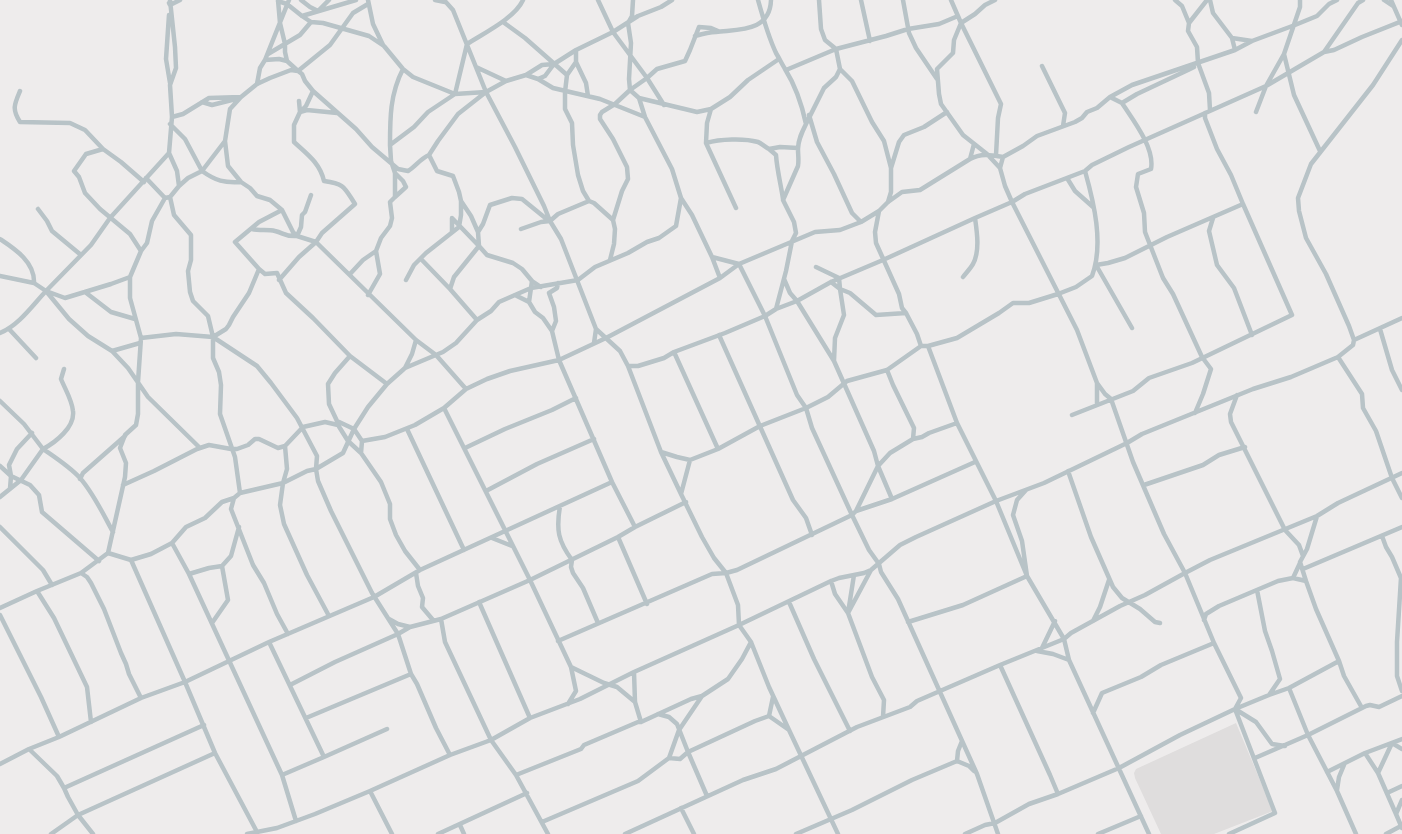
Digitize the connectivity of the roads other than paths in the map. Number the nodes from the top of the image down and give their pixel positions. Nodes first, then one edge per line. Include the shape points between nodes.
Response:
1 (180, 0) edge
2 (278, 0) edge
3 (301, 0) edge
4 (329, 0) edge
5 (356, 0) edge
6 (435, 0) edge
7 (523, 0) edge
8 (598, 0) edge
9 (633, 0) edge
10 (672, 0) edge
11 (758, 0) edge
12 (771, 0) edge
13 (819, 0) edge
14 (861, 0) edge
15 (903, 0) edge
16 (951, 0) edge
17 (995, 0) edge
18 (1175, 0) edge
19 (1207, 0) edge
20 (1210, 0) edge
21 (1300, 0) edge
22 (1337, 0) edge
23 (1363, 0) edge
24 (1384, 0) edge
25 (1391, 0) edge
26 (444, 1) edge
27 (169, 2) edge
28 (288, 2) edge
29 (368, 2) edge
30 (1394, 7) junction
31 (318, 11) junction
32 (302, 16) junction
33 (958, 16) junction
34 (764, 21) junction
35 (311, 22) junction
36 (503, 22) junction
37 (1402, 22) edge
38 (280, 23) junction
39 (628, 23) junction
40 (961, 23) junction
41 (1189, 23) junction
42 (1294, 25) junction
43 (341, 29) junction
44 (908, 29) junction
45 (718, 31) junction
46 (613, 32) junction
47 (695, 36) junction
48 (1232, 38) junction
49 (1252, 40) junction
50 (1402, 40) edge
51 (870, 41) junction
52 (285, 44) junction
53 (467, 44) junction
54 (384, 46) junction
55 (836, 49) junction
56 (576, 50) junction
57 (1235, 50) junction
58 (1324, 52) junction
59 (268, 54) junction
60 (1284, 54) junction
61 (630, 56) junction
62 (779, 59) junction
63 (265, 60) junction
64 (287, 61) junction
65 (576, 62) junction
66 (1198, 63) junction
67 (554, 64) junction
68 (1042, 66) dead end
69 (476, 67) junction
70 (403, 69) junction
71 (840, 69) junction
72 (786, 70) junction
73 (298, 71) junction
74 (1289, 72) junction
75 (526, 75) junction
76 (567, 75) junction
77 (647, 78) junction
78 (538, 79) junction
79 (937, 79) junction
80 (506, 81) junction
81 (257, 84) junction
82 (170, 85) junction
83 (1266, 86) junction
84 (630, 90) junction
85 (20, 91) dead end
86 (313, 91) junction
87 (486, 92) junction
88 (564, 92) junction
89 (454, 94) junction
90 (588, 96) junction
91 (241, 97) junction
92 (1110, 97) junction
93 (639, 98) junction
94 (299, 101) dead end
95 (202, 102) junction
96 (1122, 103) junction
97 (616, 104) junction
98 (664, 105) junction
99 (712, 109) junction
100 (300, 112) junction
101 (947, 112) junction
102 (1207, 112) junction
103 (1256, 112) dead end
104 (337, 113) junction
105 (810, 115) junction
106 (172, 117) junction
107 (645, 117) junction
108 (170, 124) junction
109 (806, 124) junction
110 (1063, 126) junction
111 (1144, 140) junction
112 (225, 141) junction
113 (706, 143) junction
114 (974, 144) junction
115 (390, 145) junction
116 (798, 148) junction
117 (103, 149) junction
118 (769, 149) junction
119 (1320, 151) junction
120 (169, 152) junction
121 (988, 154) junction
122 (429, 155) junction
123 (996, 156) junction
124 (1003, 157) junction
125 (970, 159) junction
126 (391, 162) junction
127 (892, 168) junction
128 (1000, 168) junction
129 (202, 171) junction
130 (1085, 171) junction
131 (395, 173) junction
132 (1067, 178) junction
133 (145, 180) junction
134 (242, 182) junction
135 (178, 186) junction
136 (311, 195) dead end
137 (395, 197) junction
138 (167, 198) junction
139 (681, 198) junction
140 (783, 200) junction
141 (461, 201) junction
142 (589, 201) junction
143 (888, 202) junction
144 (1012, 202) junction
145 (1243, 204) junction
146 (1093, 207) junction
147 (736, 208) dead end
148 (38, 209) dead end
149 (282, 210) junction
150 (879, 211) junction
151 (110, 218) junction
152 (975, 218) junction
153 (1213, 218) junction
154 (613, 220) junction
155 (550, 221) junction
156 (860, 222) junction
157 (460, 227) junction
158 (252, 229) junction
159 (521, 229) dead end
160 (452, 232) junction
161 (478, 232) junction
162 (297, 236) junction
163 (0, 239) edge
164 (792, 241) junction
165 (316, 242) junction
166 (480, 246) junction
167 (1151, 246) junction
168 (141, 251) junction
169 (376, 251) junction
170 (81, 255) junction
171 (712, 257) junction
172 (421, 259) junction
173 (610, 260) junction
174 (883, 260) junction
175 (739, 264) junction
176 (1096, 265) junction
177 (816, 267) dead end
178 (259, 269) junction
179 (350, 274) junction
180 (0, 276) edge
181 (130, 276) junction
182 (963, 277) dead end
183 (720, 278) junction
184 (783, 278) junction
185 (839, 278) junction
186 (279, 280) junction
187 (406, 280) dead end
188 (578, 280) junction
189 (532, 281) junction
190 (34, 282) junction
191 (831, 282) junction
192 (558, 283) junction
193 (541, 287) junction
194 (531, 288) junction
195 (450, 289) junction
196 (840, 289) junction
197 (46, 291) junction
198 (85, 292) junction
199 (1058, 294) junction
200 (368, 295) junction
201 (515, 295) junction
202 (797, 301) junction
203 (528, 302) junction
204 (776, 309) junction
205 (906, 313) junction
206 (765, 316) junction
207 (1402, 318) edge
208 (135, 319) junction
209 (477, 320) junction
210 (1132, 328) dead end
211 (9, 329) junction
212 (596, 329) junction
213 (1380, 329) junction
214 (552, 330) junction
215 (0, 333) edge
216 (719, 335) junction
217 (1252, 335) junction
218 (213, 337) junction
219 (606, 338) junction
220 (416, 340) junction
221 (1354, 340) junction
222 (140, 341) junction
223 (594, 343) junction
224 (921, 346) junction
225 (928, 346) junction
226 (112, 351) junction
227 (674, 352) junction
228 (436, 355) junction
229 (350, 356) junction
230 (1202, 357) junction
231 (1338, 357) junction
232 (36, 358) dead end
233 (559, 360) junction
234 (834, 361) junction
235 (628, 366) junction
236 (405, 368) junction
237 (64, 369) dead end
238 (887, 370) junction
239 (138, 382) junction
240 (844, 383) junction
241 (1097, 383) junction
242 (387, 384) junction
243 (466, 389) junction
244 (1402, 390) edge
245 (1237, 395) junction
246 (576, 398) junction
247 (1111, 399) junction
248 (0, 401) edge
249 (1097, 405) junction
250 (444, 408) junction
251 (806, 408) junction
252 (1195, 413) junction
253 (1072, 415) dead end
254 (956, 423) junction
255 (760, 426) junction
256 (303, 427) junction
257 (354, 429) junction
258 (407, 429) junction
259 (32, 433) junction
260 (125, 435) junction
261 (594, 439) junction
262 (913, 439) junction
263 (348, 441) junction
264 (362, 441) junction
265 (1127, 443) junction
266 (285, 446) junction
267 (200, 448) junction
268 (465, 448) junction
269 (1245, 448) junction
270 (44, 449) junction
271 (231, 449) junction
272 (718, 449) junction
273 (661, 452) junction
274 (361, 453) junction
275 (690, 460) junction
276 (975, 462) junction
277 (0, 466) edge
278 (878, 466) junction
279 (316, 468) junction
280 (1068, 471) junction
281 (1402, 473) edge
282 (11, 476) junction
283 (1392, 478) junction
284 (80, 479) junction
285 (21, 480) junction
286 (612, 482) junction
287 (283, 484) junction
288 (123, 485) junction
289 (1144, 485) junction
290 (10, 489) junction
291 (1027, 489) junction
292 (486, 491) junction
293 (240, 493) junction
294 (681, 494) junction
295 (0, 497) edge
296 (234, 498) junction
297 (892, 498) junction
298 (1402, 498) edge
299 (996, 501) junction
300 (686, 502) junction
301 (560, 506) junction
302 (856, 511) junction
303 (852, 515) junction
304 (1318, 516) junction
305 (0, 527) edge
306 (239, 527) junction
307 (635, 527) junction
308 (1402, 527) edge
309 (1285, 530) junction
310 (113, 532) junction
311 (505, 532) junction
312 (812, 535) junction
313 (1382, 536) junction
314 (618, 537) junction
315 (492, 538) junction
316 (172, 543) junction
317 (512, 546) junction
318 (464, 550) junction
319 (108, 553) junction
320 (1303, 556) junction
321 (131, 560) junction
322 (572, 560) junction
323 (99, 561) junction
324 (1300, 562) junction
325 (879, 564) junction
326 (222, 566) junction
327 (1303, 569) junction
328 (871, 570) junction
329 (418, 571) junction
330 (1185, 572) junction
331 (82, 573) junction
332 (726, 573) junction
333 (189, 574) junction
334 (854, 575) junction
335 (1027, 576) junction
336 (1401, 577) edge
337 (1293, 578) junction
338 (530, 580) junction
339 (1109, 580) junction
340 (1306, 581) junction
341 (831, 582) junction
342 (52, 585) junction
343 (1257, 590) junction
344 (37, 591) junction
345 (374, 597) junction
346 (479, 602) junction
347 (789, 602) junction
348 (1128, 603) junction
349 (647, 604) junction
350 (1, 606) edge
351 (848, 613) junction
352 (0, 615) edge
353 (329, 616) junction
354 (388, 618) junction
355 (441, 619) junction
356 (433, 620) junction
357 (1204, 620) junction
358 (1055, 621) junction
359 (1093, 621) junction
360 (908, 622) junction
361 (212, 623) junction
362 (598, 623) junction
363 (1160, 623) dead end
364 (739, 625) junction
365 (410, 627) junction
366 (288, 634) junction
367 (398, 634) junction
368 (1064, 639) junction
369 (558, 641) junction
370 (270, 642) junction
371 (751, 642) junction
372 (1214, 643) junction
373 (1042, 648) junction
374 (1035, 651) junction
375 (1068, 660) junction
376 (229, 661) junction
377 (1339, 662) junction
378 (1000, 665) junction
379 (571, 667) junction
380 (634, 672) junction
381 (411, 674) junction
382 (185, 682) junction
383 (610, 684) junction
384 (290, 685) junction
385 (1289, 688) junction
386 (940, 692) junction
387 (1402, 692) edge
388 (1268, 695) junction
389 (702, 696) junction
390 (773, 696) junction
391 (1402, 696) edge
392 (141, 698) junction
393 (635, 702) junction
394 (568, 704) junction
395 (1362, 708) junction
396 (1235, 709) junction
397 (1093, 713) junction
398 (658, 714) junction
399 (769, 716) junction
400 (883, 717) junction
401 (306, 718) junction
402 (530, 718) junction
403 (91, 722) junction
404 (641, 722) junction
405 (204, 725) junction
406 (387, 729) dead end
407 (679, 730) junction
408 (789, 730) junction
409 (850, 731) junction
410 (1308, 735) junction
411 (59, 737) junction
412 (1402, 739) edge
413 (491, 740) junction
414 (962, 741) junction
415 (1392, 743) junction
416 (1285, 746) junction
417 (28, 749) junction
418 (1402, 749) edge
419 (688, 752) junction
420 (215, 753) junction
421 (1366, 753) junction
422 (450, 755) junction
423 (324, 756) junction
424 (802, 757) junction
425 (669, 758) junction
426 (1255, 758) junction
427 (956, 761) junction
428 (0, 764) edge
429 (1345, 764) junction
430 (1119, 768) junction
431 (1327, 772) junction
432 (1378, 773) junction
433 (976, 774) junction
434 (516, 775) junction
435 (282, 776) junction
436 (1402, 786) edge
437 (64, 788) junction
438 (370, 791) junction
439 (1337, 791) junction
440 (527, 793) junction
441 (1387, 793) junction
442 (1058, 794) junction
443 (707, 796) junction
444 (1402, 800) edge
445 (681, 808) junction
446 (1396, 814) junction
447 (78, 815) junction
448 (1141, 816) junction
449 (832, 818) junction
450 (296, 821) junction
451 (542, 822) junction
452 (995, 823) junction
453 (460, 825) junction
454 (1402, 827) edge
455 (257, 832) junction
456 (51, 834) edge
457 (93, 834) edge
458 (247, 834) edge
459 (392, 834) edge
460 (438, 834) edge
461 (464, 834) edge
462 (548, 834) edge
463 (625, 834) edge
464 (694, 834) edge
465 (796, 834) edge
466 (838, 834) edge
467 (965, 834) edge
468 (998, 834) edge
469 (1098, 834) edge
470 (1149, 834) edge
471 (1229, 834) edge
472 (1356, 834) edge
473 (1386, 834) edge

1 - 27 street
2 - 28 street
2 - 38 street
3 - 31 street
4 - 31 street
5 - 31 street
6 - 26 street
7 - 36 street via 514,13
8 - 46 street
9 - 39 street via 632,16
10 - 39 street
11 - 34 street
12 - 34 street
13 - 55 street via 821,29 825,40
14 - 51 street
15 - 44 street
16 - 33 street
17 - 40 street
18 - 41 street via 1182,6
19 - 41 street
20 - 48 street via 1213,13
21 - 42 street
22 - 42 street via 1317,16
23 - 58 street via 1358,3
24 - 30 street
25 - 30 street
26 - 53 street via 453,10
27 - 82 street via 166,59
27 - 82 street via 176,47 176,68
28 - 32 street
28 - 38 street
29 - 43 street via 353,13
29 - 54 street via 373,24
30 - 37 street
31 - 32 street
32 - 35 street
33 - 40 street
33 - 44 street via 939,24
34 - 45 street via 741,30
34 - 62 street
35 - 43 street
35 - 52 street via 300,35
36 - 53 street
36 - 67 street
37 - 58 street
38 - 52 street
38 - 59 street
39 - 46 street
39 - 61 street
40 - 79 street via 954,40 953,53 937,69
40 - 123 street via 1001,104
41 - 66 street via 1188,31 1197,47
42 - 49 street
42 - 60 street
43 - 54 street via 369,36
43 - 73 street via 330,45
44 - 51 street
44 - 79 street via 916,48
45 - 47 street
45 - 47 street via 699,27
46 - 56 street
46 - 61 street
47 - 77 street via 684,61 657,69
48 - 49 street
48 - 57 street
49 - 57 street
50 - 119 street via 1373,85
51 - 55 street
52 - 59 street
52 - 64 street
53 - 69 street
53 - 89 street
54 - 70 street
55 - 71 street
55 - 72 street
56 - 65 street
56 - 67 street
57 - 66 street
58 - 74 street
59 - 63 street
60 - 74 street
60 - 83 street
61 - 77 street
61 - 84 street
62 - 72 street
62 - 99 street
63 - 64 street
63 - 81 street via 260,68
64 - 73 street
65 - 76 street
65 - 90 street via 586,83
66 - 92 street via 1132,85
66 - 96 street
66 - 102 street via 1209,93
67 - 75 street via 542,65
67 - 76 street
67 - 78 street via 546,76
68 - 110 street via 1065,113
69 - 80 street
69 - 87 street
70 - 89 street via 413,77
70 - 115 street via 396,82 393,97
71 - 105 street via 836,78 824,88
71 - 127 street via 852,81 884,141
72 - 109 street via 802,107
73 - 81 street via 291,70
73 - 86 street
74 - 83 street
74 - 119 street via 1294,94
75 - 78 street
75 - 80 street
76 - 88 street
77 - 84 street
77 - 98 street
78 - 88 street
79 - 101 street via 942,104
80 - 87 street
81 - 91 street
82 - 106 street
83 - 102 street
83 - 103 street
84 - 93 street
84 - 97 street
85 - 117 street via 14,106 20,122 70,123 85,130
86 - 100 street
86 - 104 street
87 - 89 street
87 - 122 street via 458,114
87 - 155 street
88 - 90 street
88 - 142 street via 565,109 572,123 578,175
89 - 115 street via 428,112 414,127
90 - 97 street
91 - 95 street via 209,98
91 - 95 street via 212,105
91 - 112 street via 230,109
92 - 96 street
92 - 110 street via 1079,120
93 - 98 street
93 - 107 street
94 - 100 street
95 - 106 street via 183,114
96 - 111 street
97 - 107 street
97 - 154 street via 600,115 627,167 628,179
98 - 99 street via 697,112
99 - 113 street via 707,123
100 - 104 street via 307,110
100 - 165 street via 294,125 294,142 319,167 324,181 344,186 355,204 322,233
101 - 114 street via 963,135
101 - 127 street via 924,127 904,135 899,142
102 - 111 street
102 - 145 street via 1205,118 1217,149
104 - 126 street
105 - 109 street
105 - 156 street via 817,142 852,213
106 - 108 street
107 - 139 street via 672,169
108 - 120 street
108 - 129 street via 185,139
109 - 116 street via 800,135
110 - 124 street via 1037,136
111 - 130 street via 1092,165
111 - 167 street via 1152,162 1151,169 1138,174 1136,187 1144,213 1145,232
112 - 129 street
112 - 134 street via 228,166
113 - 118 street via 718,140 758,142
113 - 147 street
114 - 121 street
114 - 125 street
115 - 126 street
116 - 118 street
116 - 140 street via 798,166
117 - 133 street
117 - 151 street via 86,154 74,171 85,193
118 - 140 street via 776,156
119 - 221 street via 1310,164 1298,198 1300,212 1306,238 1326,274
120 - 133 street
120 - 135 street via 177,171
121 - 123 street
121 - 125 street
121 - 128 street
122 - 126 street via 408,171 398,169
122 - 141 street via 436,171 453,176
123 - 124 street
124 - 128 street
125 - 143 street via 920,190 902,192
126 - 131 street
127 - 143 street
128 - 144 street
129 - 134 street via 215,180 228,183
129 - 135 street
130 - 132 street
130 - 146 street
131 - 137 street
131 - 137 street via 406,187
132 - 144 street via 1025,194
132 - 146 street via 1075,191
133 - 138 street
133 - 151 street
134 - 149 street via 257,196 270,200
135 - 138 street
136 - 162 street
137 - 169 street via 390,202 390,226
138 - 168 street via 152,221 147,243
138 - 218 street via 174,215 191,235 191,260 188,271 190,292 193,301 208,316
139 - 171 street
139 - 173 street via 676,226 659,238
140 - 164 street via 796,226
141 - 157 street
141 - 161 street
142 - 154 street
142 - 155 street via 558,214
143 - 150 street
144 - 152 street
144 - 199 street
145 - 153 street
145 - 217 street via 1292,315
146 - 176 street via 1096,224
148 - 170 street via 52,231
149 - 158 street via 259,222
149 - 162 street via 292,232
150 - 156 street
150 - 174 street via 875,232 876,243
151 - 168 street via 130,234
151 - 170 street
152 - 174 street
152 - 182 street via 976,251 973,263
153 - 167 street
153 - 217 street via 1209,231 1216,265 1234,288
154 - 173 street via 614,244
155 - 159 street
155 - 161 street via 522,199 512,198 490,205
155 - 188 street via 561,239
156 - 164 street via 840,230 815,232
157 - 160 street
157 - 160 street via 452,218
157 - 166 street
158 - 162 street via 274,230 284,235
158 - 178 street via 235,242
160 - 172 street
161 - 166 street
162 - 165 street
163 - 190 street via 19,252 28,262
164 - 175 street
164 - 184 street
165 - 179 street
165 - 186 street
166 - 189 street via 487,255 513,263 522,269
166 - 195 street via 454,277
167 - 176 street via 1125,258
167 - 230 street
168 - 181 street
169 - 179 street
169 - 200 street via 380,274
170 - 197 street
171 - 175 street
171 - 183 street
172 - 187 street via 414,265
172 - 195 street
173 - 188 street
174 - 185 street
174 - 205 street
175 - 183 street
175 - 206 street
176 - 199 street via 1092,276 1076,287
176 - 210 street
177 - 185 street
178 - 186 street via 265,274 276,273
178 - 218 street via 230,326
179 - 200 street
180 - 190 street
181 - 198 street
181 - 208 street via 130,298
183 - 219 street
184 - 202 street
184 - 204 street
185 - 191 street
185 - 196 street
186 - 229 street via 286,293
188 - 192 street
188 - 212 street
189 - 193 street
189 - 194 street
190 - 197 street
191 - 196 street
191 - 202 street
192 - 193 street
192 - 214 street via 550,293 556,322
193 - 194 street
194 - 201 street
194 - 203 street
195 - 209 street
196 - 205 street via 850,293 876,315
196 - 234 street via 844,315 835,338
197 - 198 street via 65,298
197 - 211 street
197 - 226 street via 69,319 88,336
198 - 208 street via 111,312
199 - 225 street via 1029,303 1013,303 957,338
199 - 241 street via 1077,330
200 - 220 street
201 - 203 street
201 - 209 street via 499,302
202 - 204 street
202 - 234 street
203 - 214 street
204 - 206 street
205 - 224 street
206 - 216 street
206 - 251 street via 797,395
207 - 213 street
208 - 222 street
209 - 228 street via 456,343
211 - 215 street
211 - 232 street
212 - 219 street
212 - 223 street
213 - 221 street
213 - 244 street via 1392,370
214 - 233 street
216 - 227 street
216 - 255 street
217 - 230 street
218 - 222 street via 176,334
218 - 256 street via 256,366 271,382
218 - 271 street via 213,358 221,385 220,414
219 - 223 street
219 - 235 street via 620,351
220 - 228 street
220 - 236 street
221 - 231 street via 1352,346
222 - 226 street
222 - 239 street
223 - 233 street
224 - 225 street
224 - 238 street
225 - 254 street
226 - 239 street
227 - 235 street via 638,366
227 - 272 street
228 - 236 street
228 - 243 street
229 - 242 street
229 - 257 street via 328,384 329,404 337,421
230 - 247 street via 1149,378 1133,391
230 - 252 street via 1211,369
231 - 245 street via 1291,378
231 - 283 street via 1362,394 1363,408 1376,431
233 - 243 street via 486,379
233 - 246 street
234 - 240 street
235 - 273 street
236 - 242 street
237 - 270 street via 61,379 74,412 72,421 62,436
238 - 240 street
238 - 262 street via 914,428
239 - 260 street via 136,425
239 - 267 street via 148,397
240 - 251 street via 828,397
240 - 278 street
241 - 247 street
241 - 249 street
242 - 257 street
243 - 250 street
245 - 252 street
245 - 269 street via 1230,414 1231,422
246 - 261 street
246 - 268 street
247 - 249 street
247 - 265 street
248 - 259 street
249 - 253 street
250 - 258 street
250 - 268 street
251 - 255 street
251 - 303 street via 812,428
252 - 265 street via 1142,434
254 - 262 street
254 - 276 street
255 - 272 street
255 - 312 street via 793,500 806,518
256 - 263 street via 325,422 338,426
256 - 266 street
256 - 279 street via 317,456
257 - 263 street
257 - 264 street
258 - 264 street via 385,437
258 - 318 street
259 - 270 street
259 - 282 street via 16,449 8,465
260 - 284 street via 83,473
260 - 288 street via 120,448 126,463
261 - 286 street
261 - 292 street via 537,464
262 - 278 street via 890,453
263 - 274 street
263 - 279 street via 342,453
264 - 274 street
265 - 280 street
265 - 289 street via 1132,462
266 - 271 street via 278,448 255,439 237,449
266 - 287 street via 287,469
267 - 271 street via 209,444
267 - 288 street
268 - 292 street
269 - 289 street via 1219,455 1203,465
269 - 309 street
270 - 284 street via 63,462
270 - 285 street
271 - 293 street
272 - 275 street
273 - 275 street
273 - 294 street
274 - 329 street via 381,482 390,504 390,519 396,535
275 - 294 street
276 - 297 street
276 - 299 street
277 - 282 street
278 - 297 street
278 - 302 street
279 - 287 street
279 - 345 street via 318,481 331,511
280 - 291 street
280 - 339 street
281 - 283 street
282 - 285 street
282 - 290 street
283 - 298 street
283 - 304 street via 1338,503
284 - 310 street
285 - 290 street
285 - 323 street via 39,495 42,512
286 - 301 street
286 - 307 street
287 - 293 street
287 - 353 street via 280,505 284,524
288 - 310 street
289 - 330 street via 1164,534
290 - 295 street
291 - 299 street
291 - 335 street via 1017,500 1013,515 1022,540
292 - 311 street
293 - 296 street
294 - 300 street
296 - 306 street via 231,510
296 - 316 street via 222,502 205,518 186,527
297 - 302 street
299 - 325 street via 900,545
299 - 335 street
300 - 307 street
300 - 332 street via 702,537
301 - 311 street
301 - 322 street via 558,532 564,550
302 - 303 street
303 - 312 street
303 - 325 street via 869,550
304 - 309 street
304 - 320 street
305 - 342 street via 43,570
306 - 326 street via 230,556
306 - 366 street via 253,565
307 - 314 street
308 - 313 street
309 - 320 street via 1299,545
309 - 330 street
310 - 319 street
311 - 315 street
311 - 317 street
312 - 332 street
313 - 327 street
313 - 336 street
314 - 322 street
314 - 349 street
315 - 317 street
315 - 318 street
316 - 321 street via 151,554
316 - 333 street
317 - 338 street
318 - 329 street
319 - 321 street
319 - 323 street
320 - 324 street
321 - 382 street
322 - 338 street
322 - 362 street via 573,573 583,588
323 - 331 street
324 - 327 street
324 - 337 street
325 - 328 street
325 - 360 street
326 - 333 street
326 - 361 street via 228,600
327 - 340 street
328 - 334 street
328 - 351 street
329 - 345 street
329 - 356 street via 422,607
330 - 348 street
330 - 357 street
331 - 342 street
331 - 392 street via 87,577 104,609 128,674
332 - 349 street via 712,574
332 - 364 street via 738,604
333 - 361 street
334 - 341 street
334 - 351 street
335 - 358 street
335 - 360 street via 963,605
336 - 387 street via 1397,670
337 - 340 street
337 - 343 street
338 - 346 street
338 - 369 street
339 - 348 street
339 - 359 street
340 - 377 street
341 - 347 street
341 - 351 street via 835,594
342 - 344 street
343 - 357 street via 1209,611
343 - 388 street via 1265,631 1280,679
344 - 350 street
344 - 403 street via 54,618 87,687
345 - 353 street
345 - 354 street
346 - 355 street
346 - 402 street
347 - 364 street
347 - 409 street
348 - 359 street
348 - 363 street
349 - 362 street
351 - 400 street via 872,677 884,700
352 - 411 street
353 - 366 street
354 - 365 street
354 - 367 street
355 - 356 street
355 - 413 street via 445,642
356 - 365 street
357 - 372 street
358 - 368 street
358 - 373 street
359 - 368 street
360 - 386 street
361 - 376 street
362 - 369 street
364 - 371 street
364 - 380 street
365 - 367 street
366 - 370 street
367 - 381 street
367 - 384 street
368 - 373 street
368 - 375 street
369 - 379 street
370 - 376 street
370 - 384 street
371 - 389 street via 728,679
371 - 390 street
372 - 396 street via 1241,698
372 - 397 street via 1102,693
373 - 374 street
374 - 375 street
374 - 378 street
375 - 397 street
376 - 382 street
376 - 435 street
377 - 385 street
377 - 395 street
378 - 386 street
378 - 442 street
379 - 383 street
379 - 394 street via 576,691
380 - 383 street
380 - 393 street
381 - 401 street
381 - 422 street
382 - 392 street
382 - 405 street
383 - 393 street
383 - 394 street
384 - 401 street
385 - 388 street
385 - 410 street
386 - 400 street
386 - 414 street
388 - 396 street
389 - 398 street
389 - 407 street
390 - 399 street
390 - 408 street
391 - 395 street via 1379,707 1370,705
392 - 403 street
393 - 404 street
394 - 402 street
395 - 410 street
396 - 416 street via 1256,722 1272,744
396 - 426 street
396 - 430 street
397 - 430 street
398 - 404 street
398 - 407 street via 669,717 677,724
399 - 408 street
399 - 419 street
400 - 409 street
401 - 423 street
402 - 413 street
403 - 411 street
404 - 434 street
405 - 420 street
405 - 437 street
406 - 423 street
407 - 419 street
407 - 425 street
408 - 424 street
409 - 424 street
410 - 416 street
410 - 431 street
411 - 417 street
412 - 415 street
413 - 422 street
413 - 434 street
414 - 427 street
414 - 433 street
415 - 418 street
415 - 421 street
415 - 432 street
416 - 426 street
417 - 428 street
417 - 437 street via 57,776
419 - 425 street via 680,759
419 - 443 street
420 - 447 street
420 - 455 street
421 - 429 street
421 - 432 street
422 - 438 street
423 - 435 street
424 - 443 street
424 - 449 street
425 - 451 street via 638,781
426 - 471 street via 1275,813
427 - 433 street via 969,766
427 - 449 street
429 - 431 street
429 - 439 street via 1339,777
430 - 442 street
430 - 448 street
431 - 439 street
432 - 441 street
433 - 452 street
434 - 440 street
435 - 450 street
436 - 441 street
437 - 447 street
438 - 450 street
438 - 459 street
439 - 472 street
440 - 451 street
440 - 453 street
441 - 446 street
442 - 452 street via 1029,804
443 - 445 street
444 - 446 street
445 - 463 street
445 - 464 street
446 - 454 street
447 - 456 street
447 - 457 street
448 - 469 street
448 - 470 street
449 - 465 street
449 - 466 street
450 - 455 street
451 - 462 street
452 - 467 street
452 - 468 street
453 - 460 street
453 - 461 street
454 - 473 street
455 - 458 street

